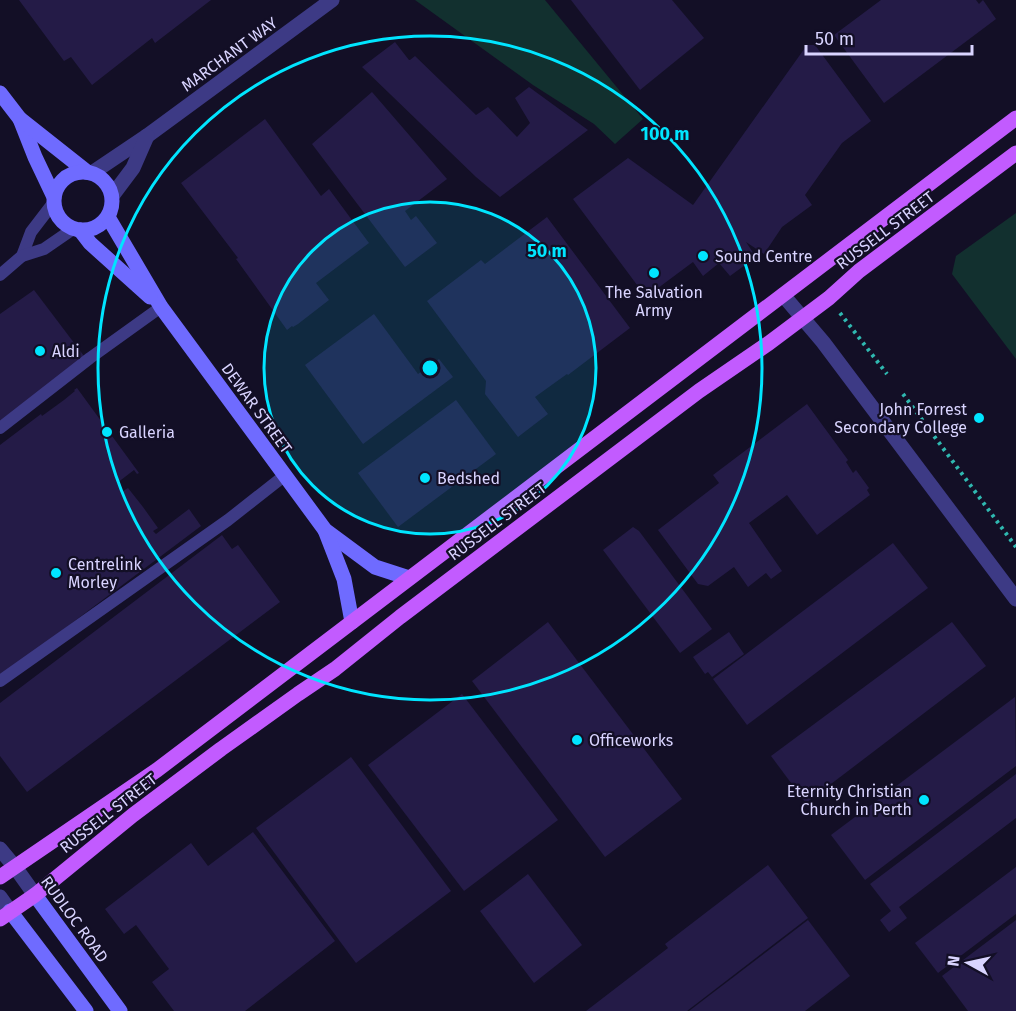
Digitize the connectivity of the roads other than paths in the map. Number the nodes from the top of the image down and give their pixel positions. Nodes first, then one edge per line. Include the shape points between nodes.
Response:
1 (332, 0) edge
2 (0, 93) edge
3 (1016, 118) edge
4 (20, 119) junction
5 (147, 136) junction
6 (1016, 153) edge
7 (90, 173) junction
8 (112, 196) junction
9 (54, 200) junction
10 (108, 217) junction
11 (76, 229) junction
12 (22, 256) junction
13 (0, 275) edge
14 (783, 296) junction
15 (161, 307) junction
16 (802, 318) junction
17 (0, 428) edge
18 (284, 476) junction
19 (325, 530) junction
20 (409, 578) junction
21 (385, 597) junction
22 (1016, 599) edge
23 (400, 617) junction
24 (352, 622) junction
25 (0, 681) edge
26 (0, 849) edge
27 (15, 867) junction
28 (0, 877) edge
29 (35, 895) junction
30 (0, 897) edge
31 (5, 915) edge
32 (86, 1011) edge
33 (120, 1011) edge

1 - 5 street, MARCHANT WAY
2 - 4 street
3 - 14 main road, RUSSELL STREET
4 - 7 street
4 - 9 street
5 - 7 street, MARCHANT WAY
5 - 8 street via 134,168
6 - 16 main road, RUSSELL STREET
7 - 8 street via 105,182
7 - 9 street via 78,172 62,181
8 - 10 street
9 - 11 street via 59,218
9 - 12 lane via 31,232
10 - 11 street via 95,228
10 - 15 street, DEWAR STREET
11 - 12 lane via 44,249
11 - 15 street, DEWAR STREET
12 - 13 lane
14 - 16 street
14 - 20 main road, RUSSELL STREET
15 - 17 lane
15 - 18 street, DEWAR STREET
16 - 22 street
16 - 23 main road, RUSSELL STREET
18 - 19 street, DEWAR STREET
18 - 25 lane
19 - 20 street, DEWAR STREET via 375,567
19 - 24 street, DEWAR STREET via 344,579
20 - 21 main road, RUSSELL STREET
21 - 23 main road
21 - 24 main road, RUSSELL STREET
23 - 29 main road, RUSSELL STREET via 335,669 133,815
24 - 27 main road, RUSSELL STREET via 157,770
26 - 27 street, RUDLOC ROAD
27 - 28 main road, RUSSELL STREET
27 - 29 street, RUDLOC ROAD
29 - 31 main road, RUSSELL STREET
29 - 33 street, RUDLOC ROAD
30 - 31 street
31 - 32 street

